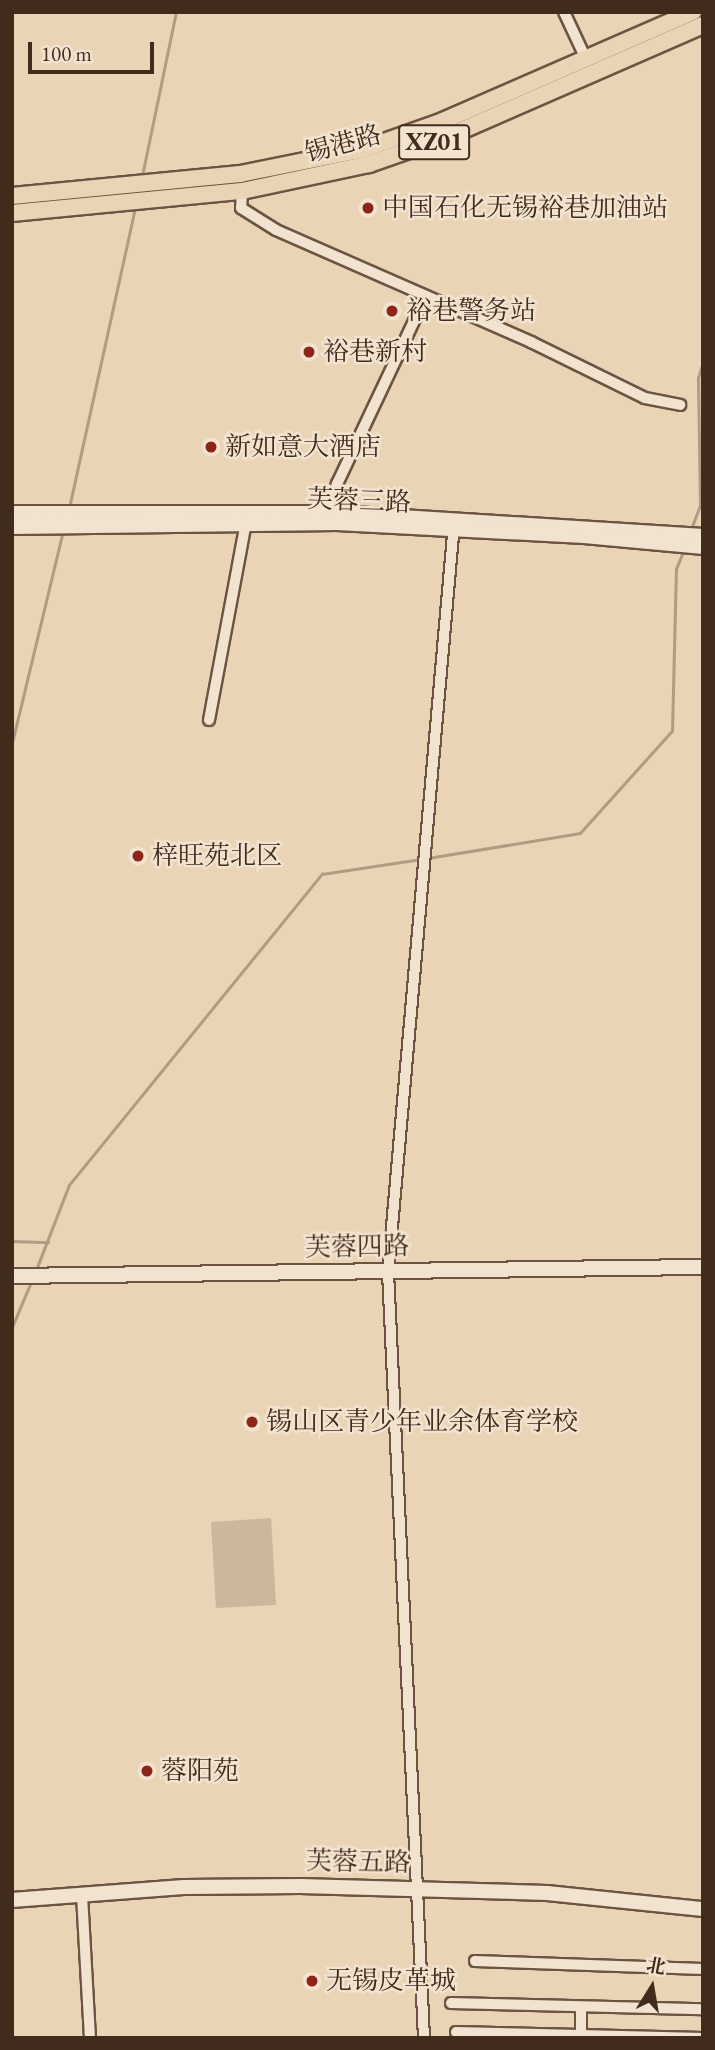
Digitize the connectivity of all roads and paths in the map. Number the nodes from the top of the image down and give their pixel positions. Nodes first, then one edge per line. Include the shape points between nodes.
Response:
1 (564, 12) edge
2 (693, 12) edge
3 (703, 25) edge
4 (586, 59) junction
5 (242, 191) junction
6 (12, 196) edge
7 (12, 213) edge
8 (426, 296) junction
9 (680, 405) dead end
10 (12, 513) edge
11 (329, 513) junction
12 (89, 519) junction
13 (41, 520) junction
14 (246, 522) junction
15 (454, 524) junction
16 (12, 527) edge
17 (703, 536) edge
18 (666, 538) junction
19 (703, 547) edge
20 (209, 720) dead end
21 (703, 1267) edge
22 (388, 1272) junction
23 (18, 1276) edge
24 (418, 1888) junction
25 (82, 1895) junction
26 (12, 1900) edge
27 (703, 1909) edge
28 (475, 1962) dead end
29 (703, 1969) edge
30 (451, 2003) dead end
31 (581, 2008) junction
32 (703, 2009) edge
33 (456, 2032) dead end
34 (581, 2036) edge
35 (90, 2038) edge
36 (424, 2038) edge
37 (703, 2038) edge

1 - 4 street
2 - 4 main road, 锡港路 / XZ01
3 - 5 main road, 锡港路 / XZ01 via 408,152 325,176
4 - 6 main road, 锡港路 / XZ01 via 443,121 364,149 278,169
5 - 7 main road, 锡港路 / XZ01
5 - 8 street via 241,208 276,230
8 - 9 street via 645,398
8 - 11 street via 337,485
10 - 13 street, 芙蓉三路
11 - 12 street, 芙蓉三路
11 - 15 street, 芙蓉三路
12 - 13 street, 芙蓉三路
12 - 14 street, 芙蓉三路
13 - 16 street, 芙蓉三路
14 - 15 street, 芙蓉三路
14 - 20 street
15 - 18 street, 芙蓉三路
15 - 22 street
17 - 18 street, 芙蓉三路
18 - 19 street, 芙蓉三路
21 - 22 street, 芙蓉四路
22 - 23 street, 芙蓉四路
22 - 24 street
24 - 25 street, 芙蓉五路 via 184,1887
24 - 27 street, 芙蓉五路 via 547,1893
24 - 36 street
25 - 26 street, 芙蓉五路
25 - 35 street
28 - 29 street
30 - 31 street
31 - 32 street
31 - 34 street
33 - 34 street
34 - 37 street

